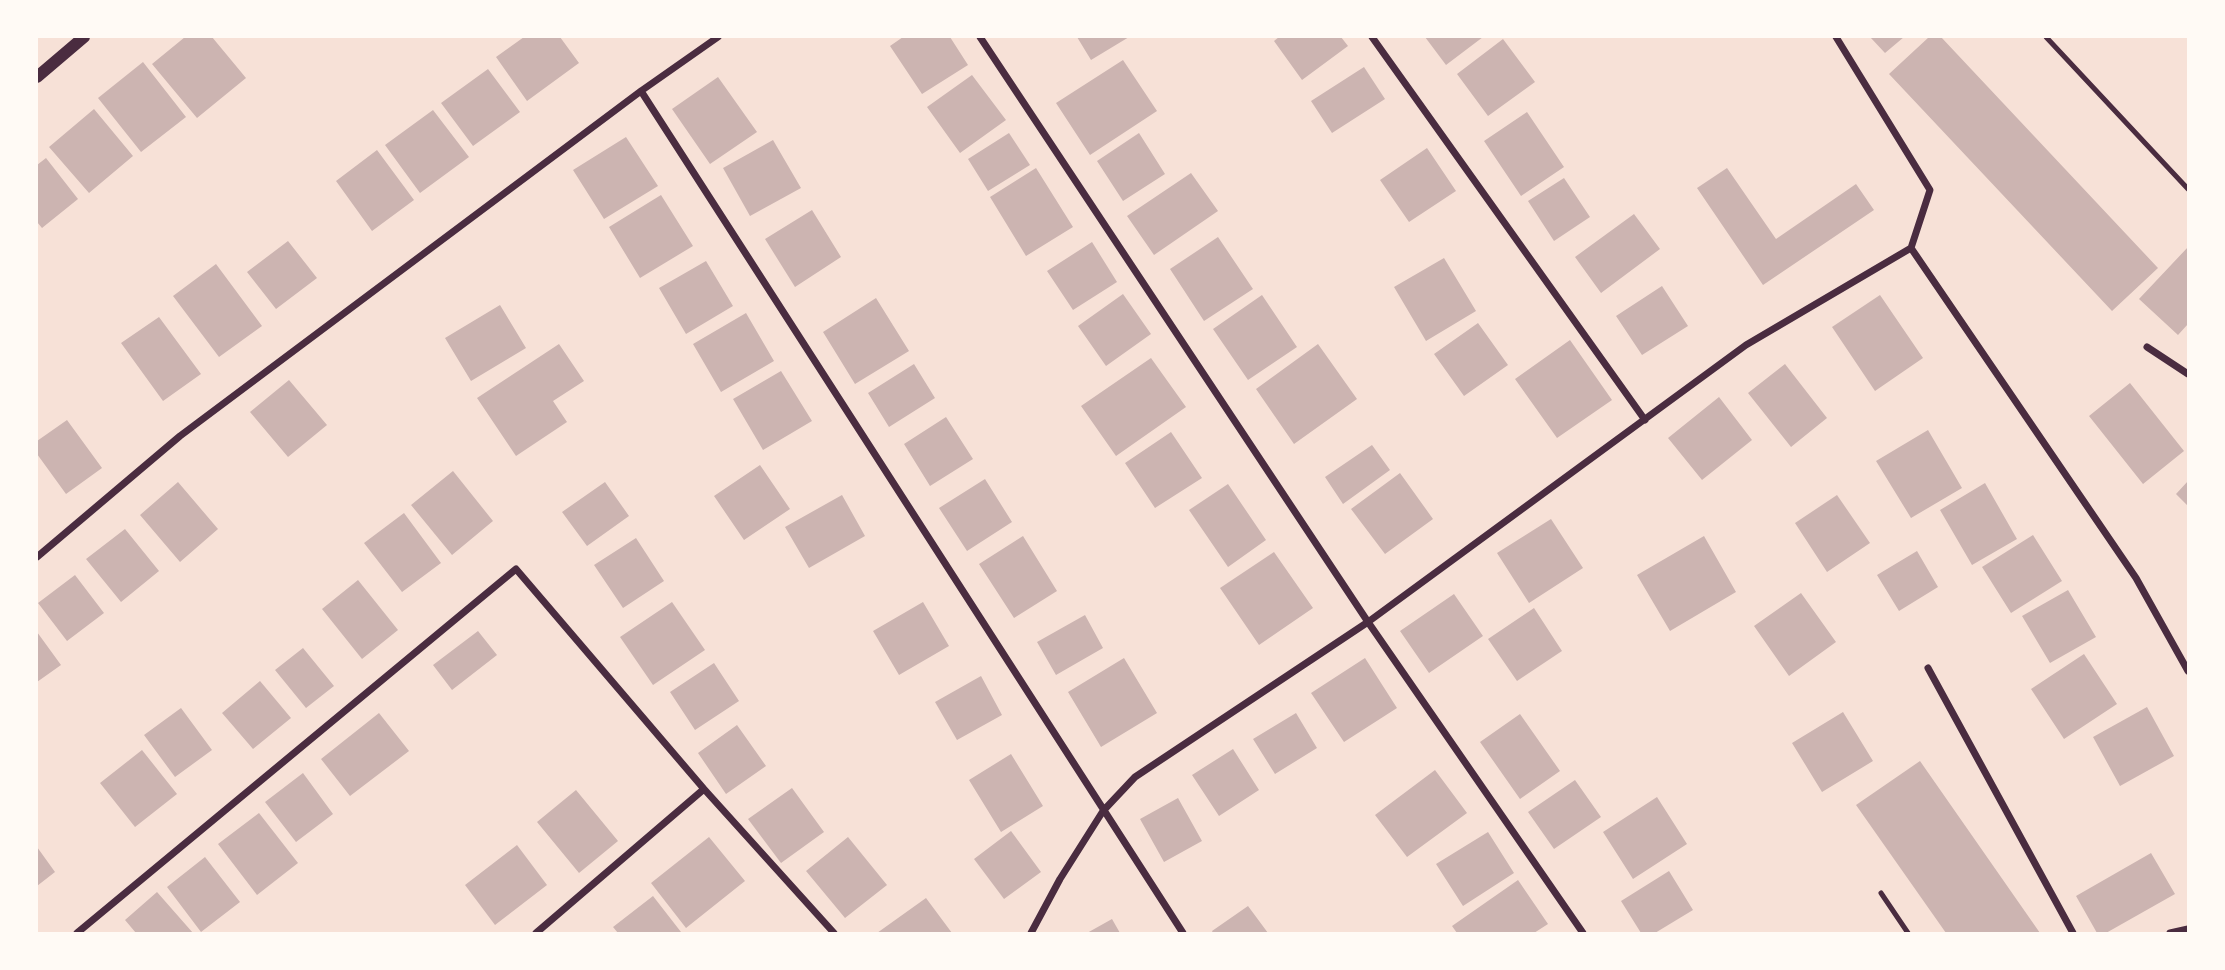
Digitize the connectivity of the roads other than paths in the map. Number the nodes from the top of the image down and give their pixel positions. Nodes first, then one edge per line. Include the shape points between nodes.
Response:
1 (84, 37) edge
2 (718, 37) edge
3 (980, 37) edge
4 (1372, 37) edge
5 (1836, 37) edge
6 (2046, 37) edge
7 (37, 77) edge
8 (641, 91) junction
9 (2188, 189) edge
10 (1911, 248) junction
11 (2147, 348) dead end
12 (2188, 374) edge
13 (1645, 420) junction
14 (37, 557) edge
15 (1368, 622) junction
16 (1928, 668) dead end
17 (2188, 671) edge
18 (704, 789) junction
19 (1103, 811) junction
20 (1881, 893) dead end
21 (2188, 929) edge
22 (77, 933) edge
23 (536, 933) edge
24 (834, 933) edge
25 (1031, 933) edge
26 (1183, 933) edge
27 (1583, 933) edge
28 (1908, 933) edge
29 (2073, 933) edge
30 (2171, 933) edge

1 - 7 street
2 - 8 street
3 - 15 street
4 - 13 street
5 - 10 street via 1930,190
6 - 9 lane
8 - 14 street via 180,436
8 - 19 street
10 - 13 street via 1746,345
10 - 17 street via 2136,578
11 - 12 street
13 - 15 street
15 - 19 street via 1135,778
15 - 27 street
16 - 29 street
18 - 22 street via 516,569
18 - 23 street
18 - 24 street
19 - 25 street
19 - 26 street
20 - 28 lane
21 - 30 street

